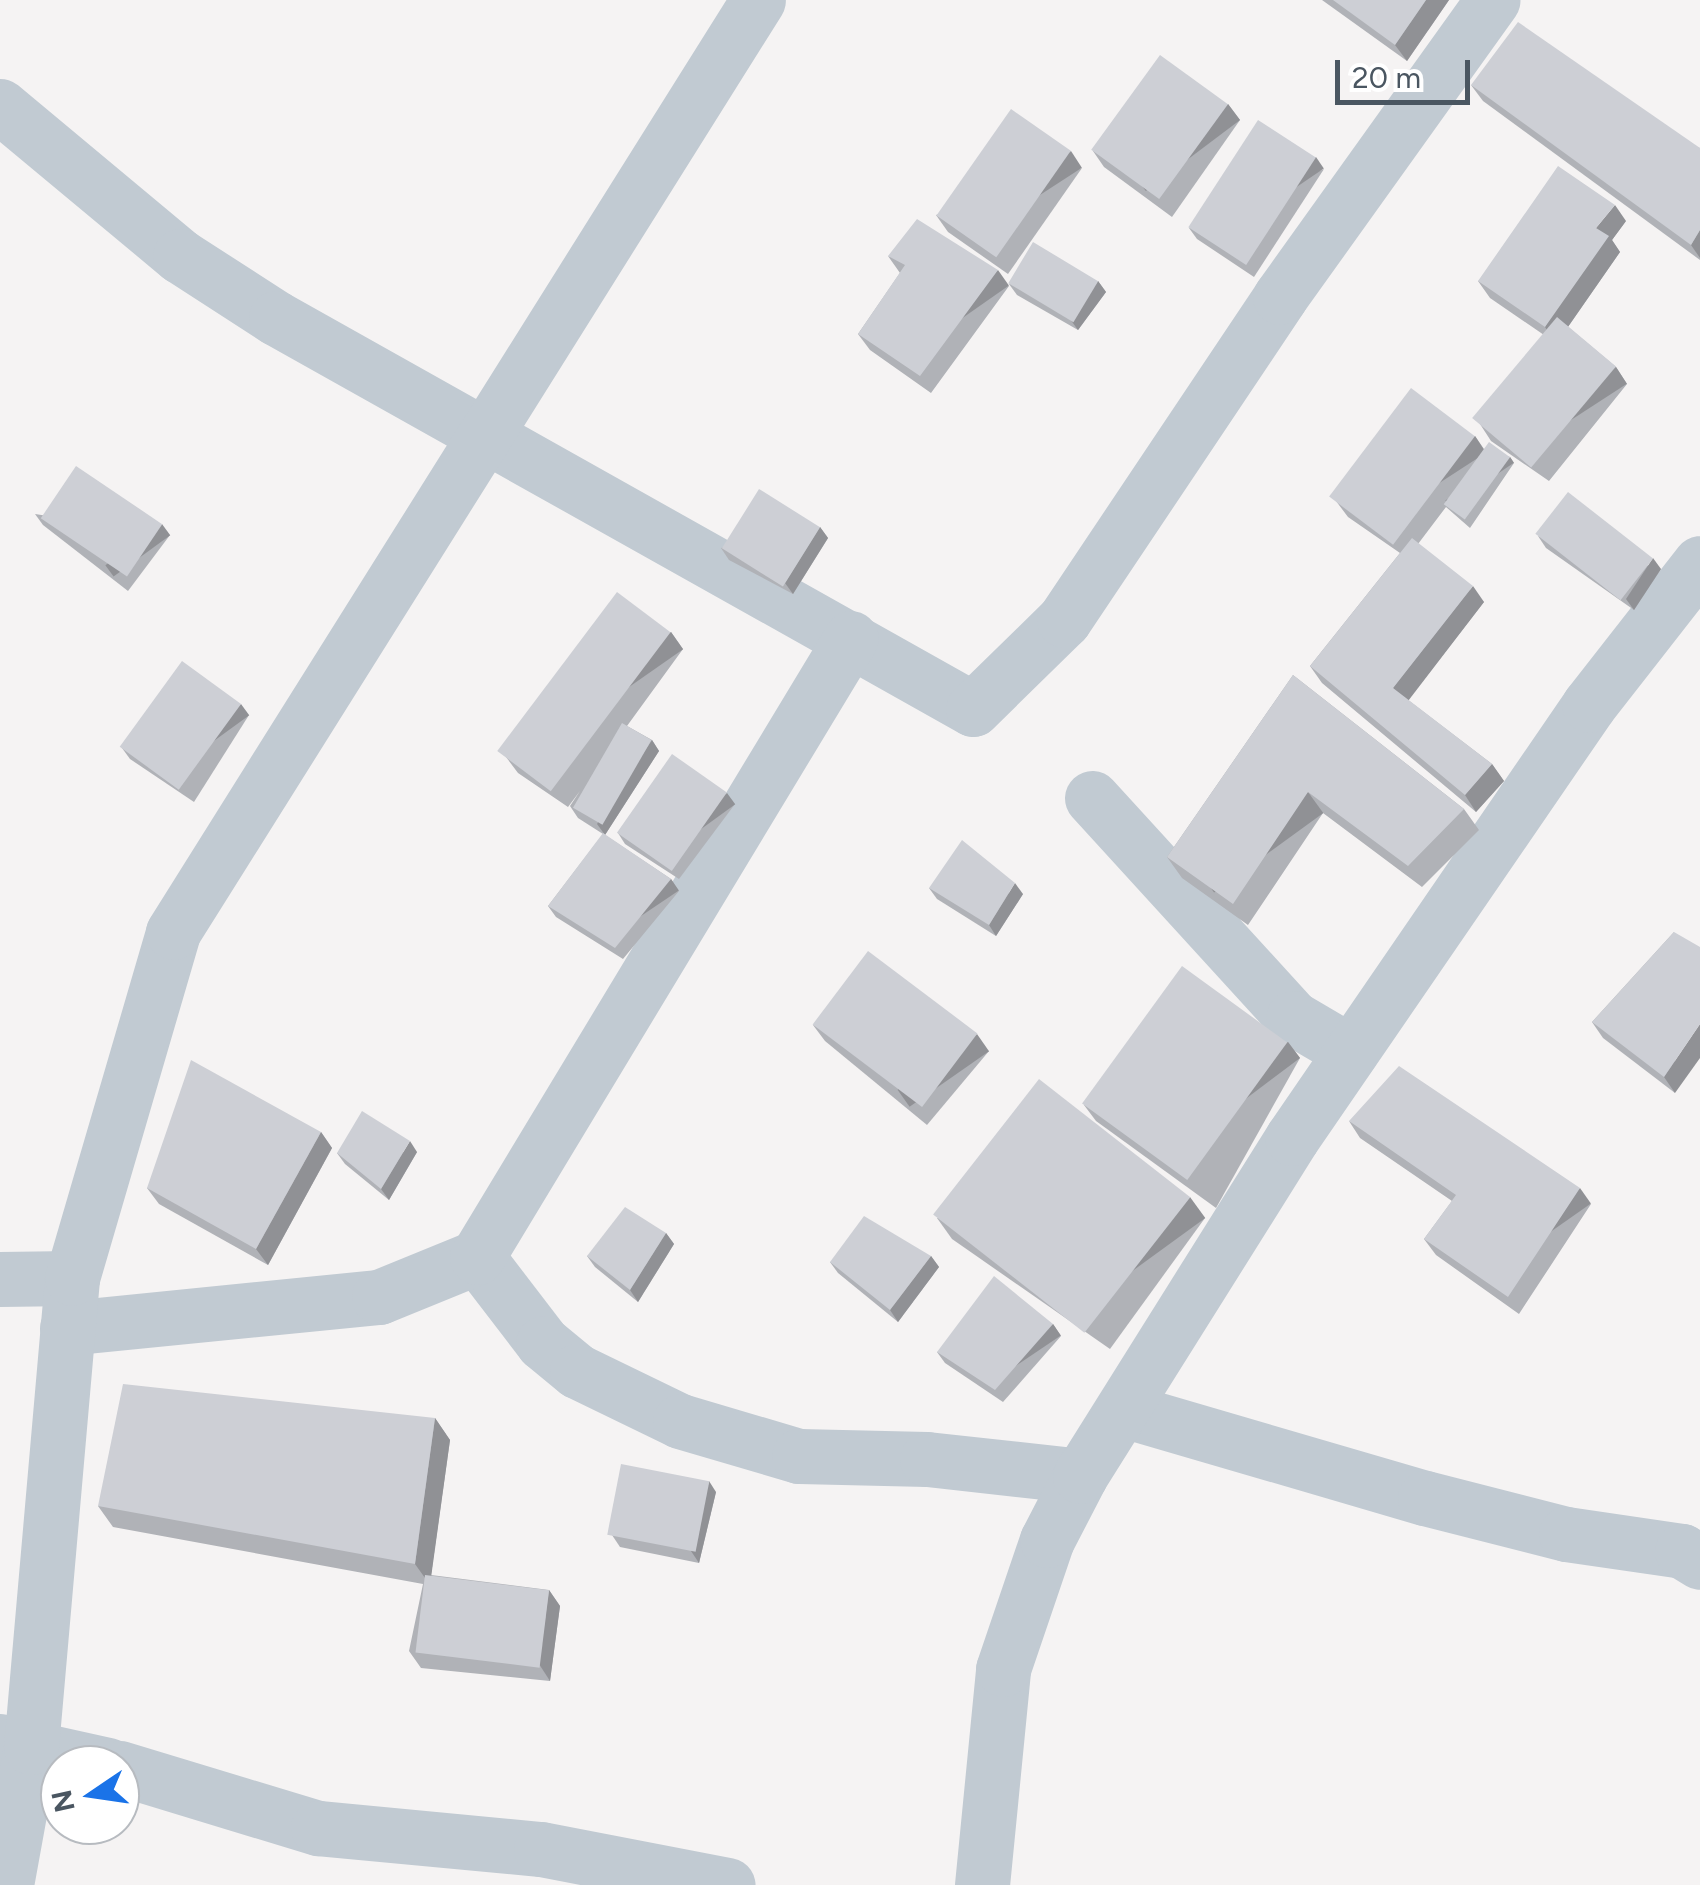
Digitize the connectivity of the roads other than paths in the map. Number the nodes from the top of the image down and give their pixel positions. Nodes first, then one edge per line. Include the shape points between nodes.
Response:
1 (758, 0) edge
2 (1493, 0) edge
3 (0, 106) edge
4 (484, 435) junction
5 (1700, 563) edge
6 (851, 638) junction
7 (1092, 798) dead end
8 (1351, 1052) junction
9 (478, 1257) junction
10 (0, 1278) edge
11 (70, 1303) junction
12 (1126, 1410) junction
13 (1080, 1476) junction
14 (1700, 1562) edge
15 (15, 1744) edge
16 (40, 1750) edge
17 (140, 1774) edge
18 (6, 1885) edge
19 (728, 1885) edge
20 (982, 1885) edge

1 - 4 street
2 - 6 street via 1280,298 1064,620 973,709
3 - 4 street via 180,256 395,389
4 - 6 street
4 - 11 street via 174,932
5 - 8 street via 1589,705
6 - 9 street
7 - 8 street via 1293,1018
8 - 12 street
9 - 11 street via 380,1297
9 - 13 street via 543,1343 577,1371 680,1421 798,1456 927,1459
10 - 11 street
11 - 15 street
12 - 13 street
12 - 14 street via 1443,1502 1566,1534 1682,1552
13 - 20 street via 1047,1540 1003,1669
15 - 16 street
15 - 18 street
17 - 19 street via 318,1828 541,1849

